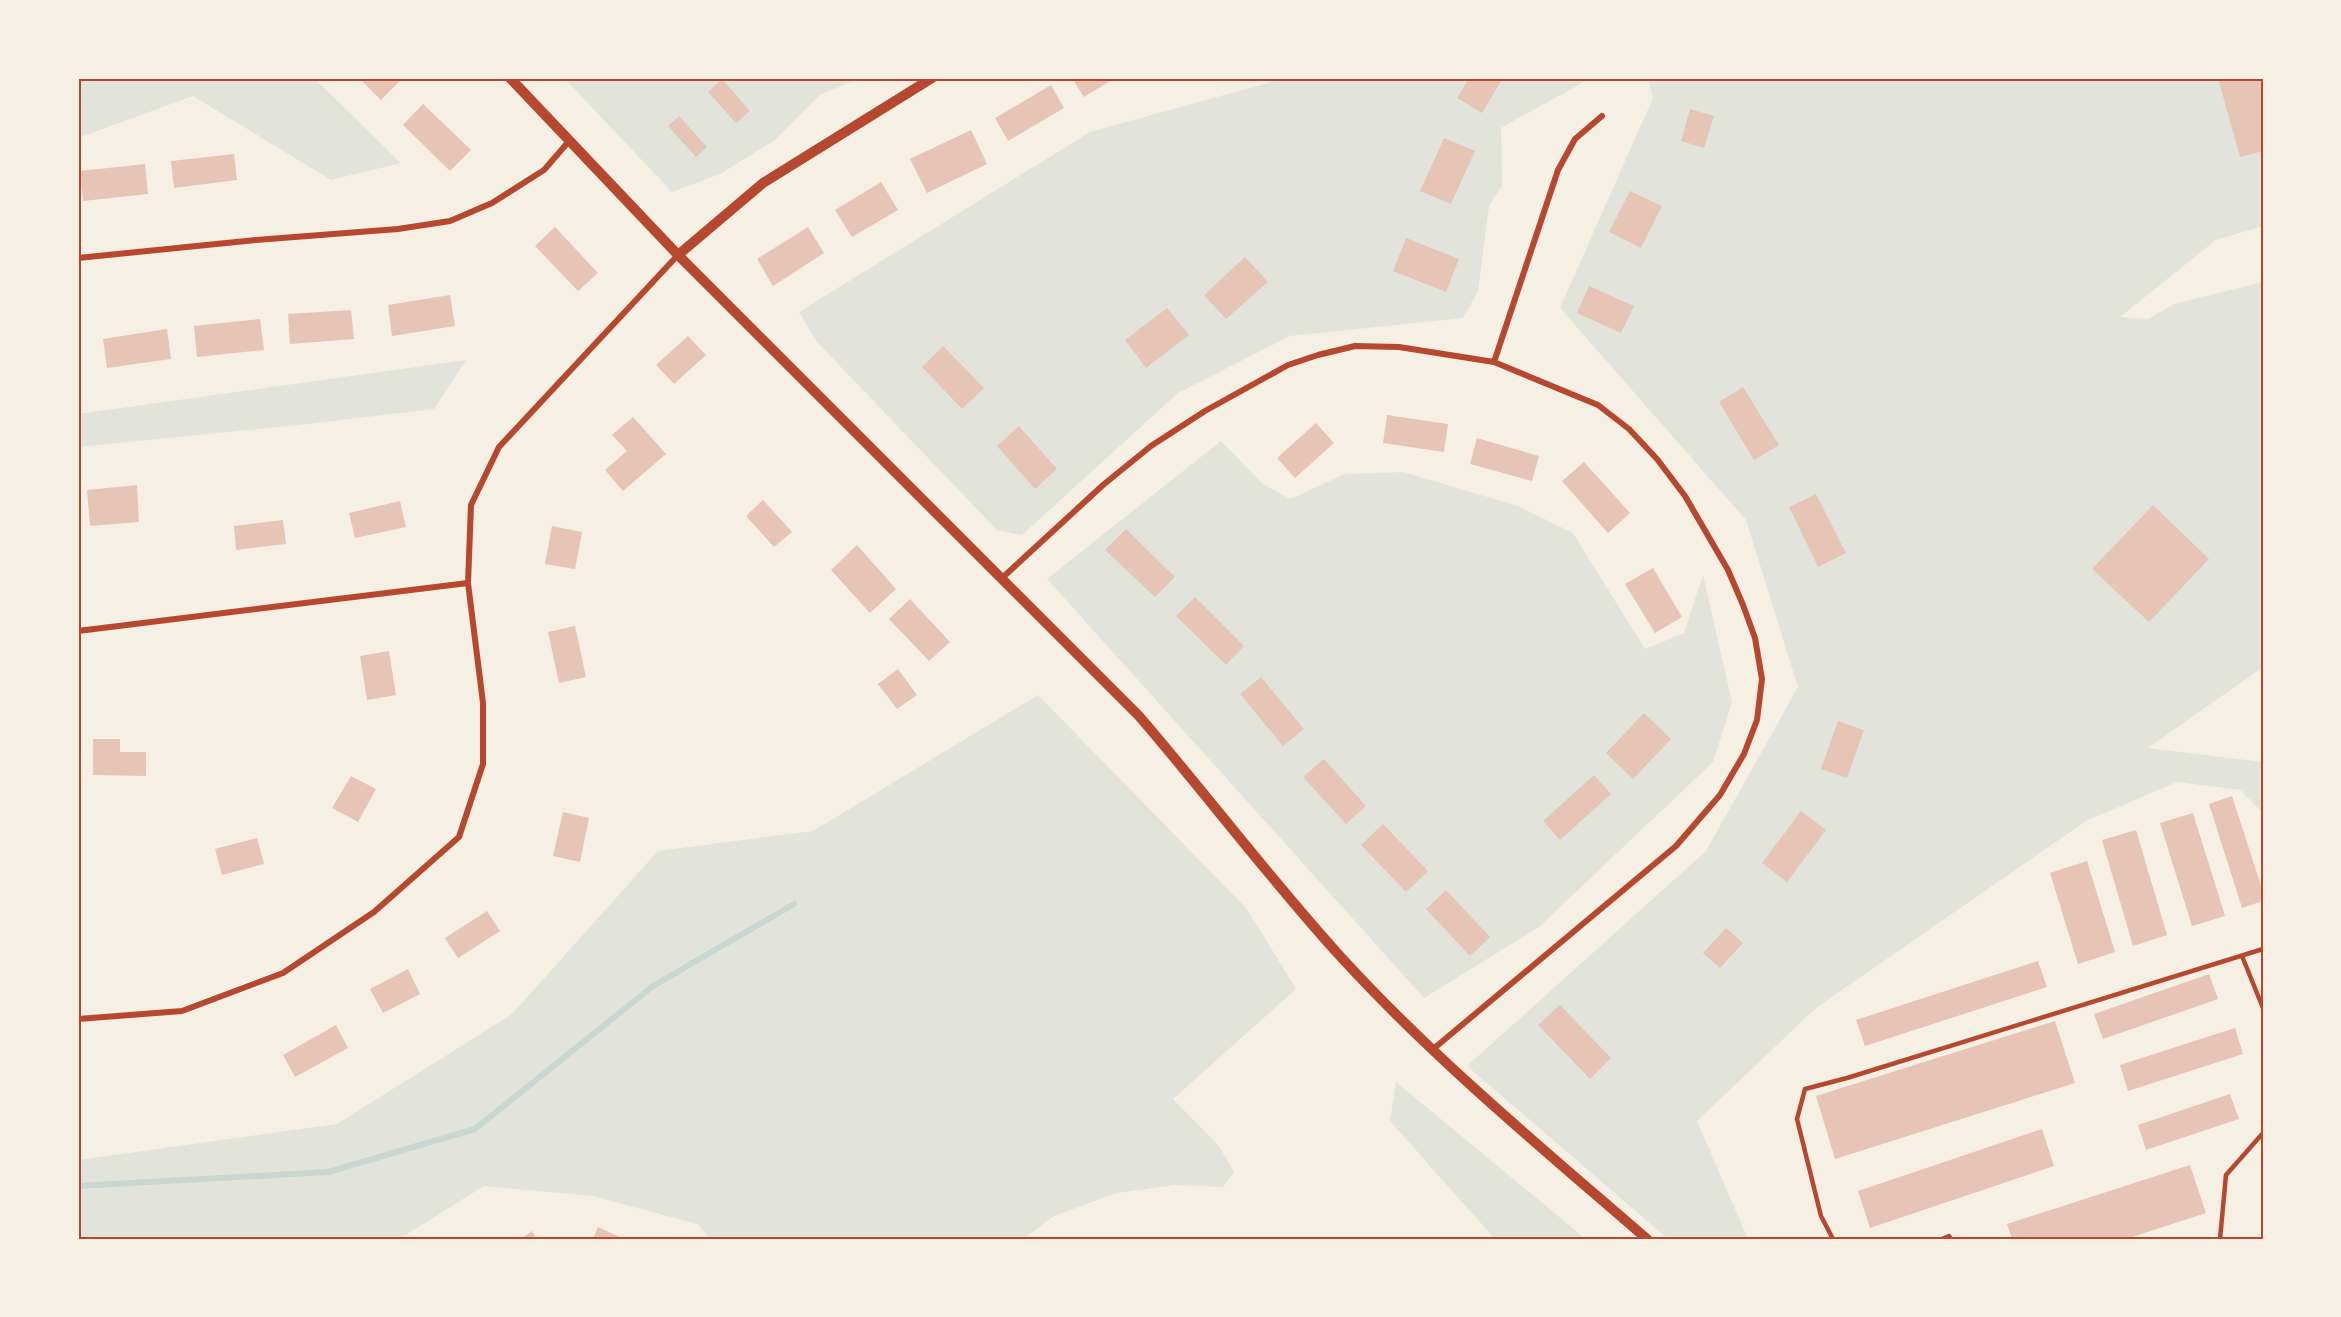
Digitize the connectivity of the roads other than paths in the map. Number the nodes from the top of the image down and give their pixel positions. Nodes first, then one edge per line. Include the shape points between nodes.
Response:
1 (510, 78) edge
2 (932, 78) edge
3 (1602, 116) dead end
4 (570, 140) junction
5 (678, 255) junction
6 (78, 258) edge
7 (1494, 362) junction
8 (1001, 579) junction
9 (468, 583) junction
10 (78, 631) edge
11 (2263, 950) edge
12 (2242, 956) junction
13 (2263, 1008) edge
14 (78, 1019) edge
15 (1432, 1050) junction
16 (2263, 1133) edge
17 (1647, 1239) edge
18 (1833, 1239) edge
19 (1942, 1239) edge
20 (1951, 1239) edge
21 (2220, 1239) edge

1 - 4 street
2 - 5 street via 763,183
3 - 7 street via 1575,139 1558,170
4 - 5 street
4 - 6 street via 543,170 492,202 450,222
5 - 8 street
5 - 9 street via 499,447 471,505
7 - 8 street via 1399,347 1355,346 1288,365 1204,411 1151,446
7 - 15 street via 1598,405 1629,429 1657,459 1685,496 1728,570 1755,638 1762,679 1757,720 1744,754 1720,795 1676,846
8 - 15 street via 1139,716 1341,957
9 - 10 street
9 - 14 street via 483,703 483,764 459,837 374,912 283,973 182,1011
11 - 12 lane
12 - 13 lane
12 - 18 lane via 1805,1089 1797,1119 1821,1216
15 - 17 street
16 - 21 lane via 2226,1175
19 - 20 lane

